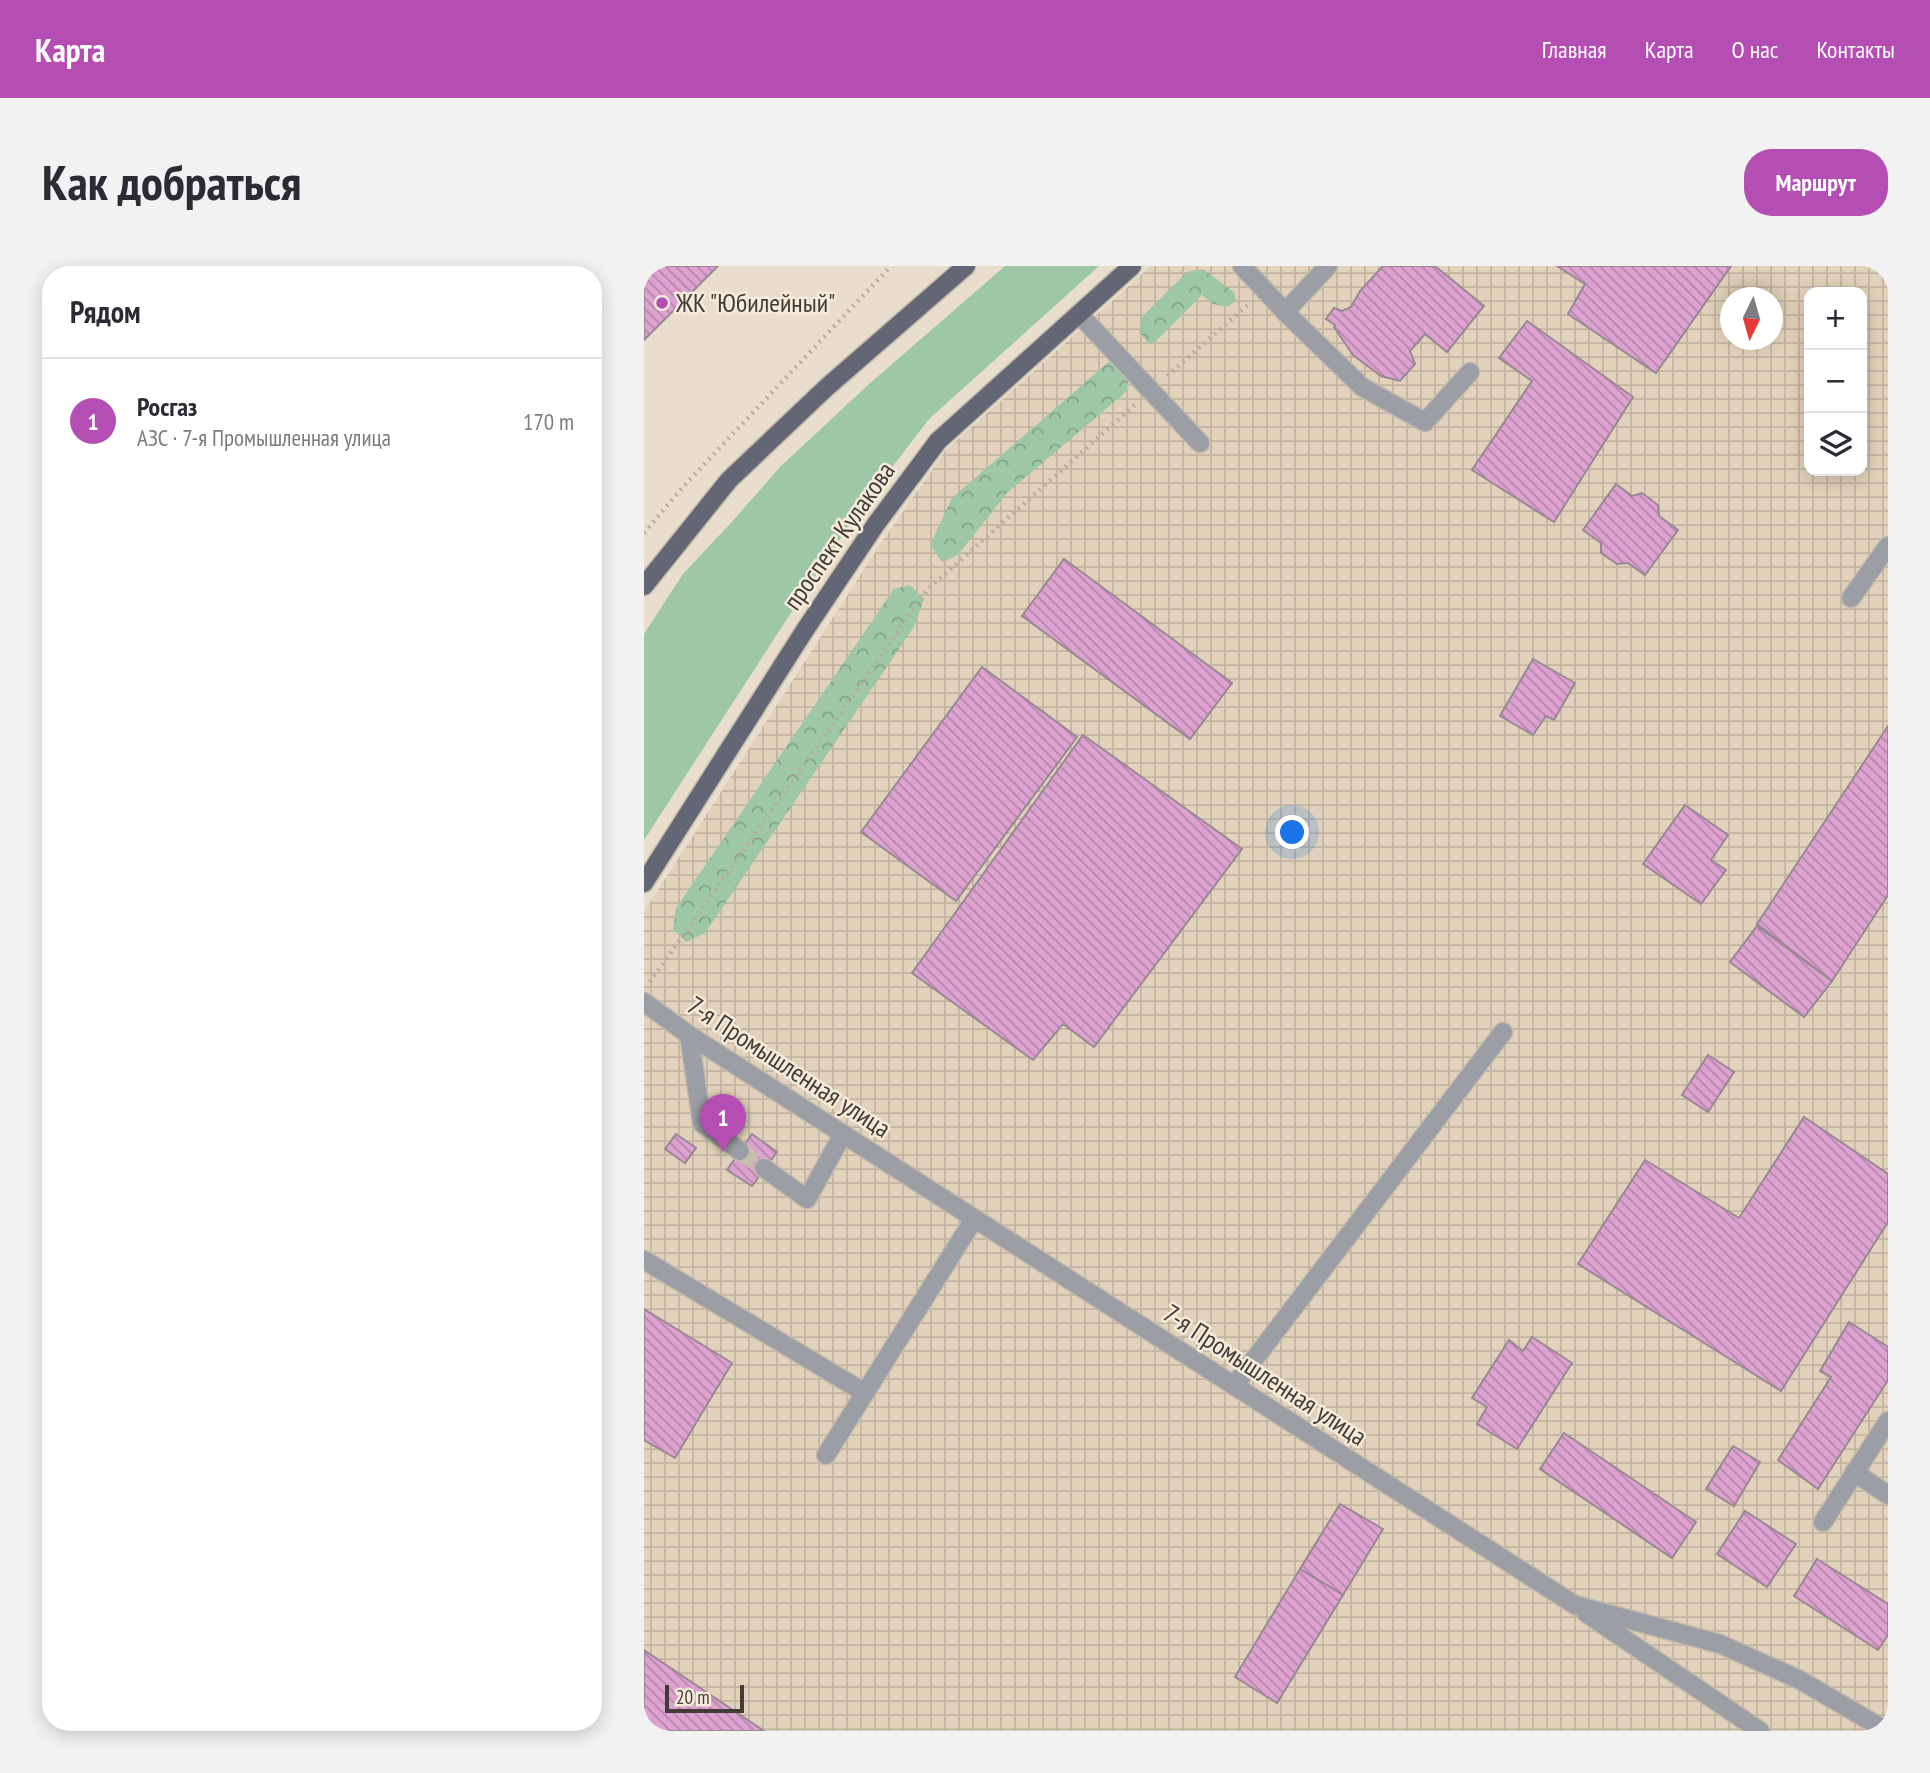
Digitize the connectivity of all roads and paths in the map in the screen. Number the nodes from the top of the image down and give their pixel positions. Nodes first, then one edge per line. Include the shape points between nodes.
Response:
1 (891, 266) edge
2 (965, 266) edge
3 (1132, 266) edge
4 (1242, 266) edge
5 (1328, 266) edge
6 (1260, 285) junction
7 (1284, 312) junction
8 (1079, 314) junction
9 (1470, 372) dead end
10 (1151, 390) junction
11 (1200, 443) dead end
12 (644, 533) edge
13 (1888, 546) edge
14 (644, 586) edge
15 (1851, 597) dead end
16 (644, 883) edge
17 (644, 991) edge
18 (644, 1002) edge
19 (1503, 1032) dead end
20 (689, 1035) junction
21 (843, 1135) junction
22 (740, 1151) tunnel mouth
23 (765, 1168) tunnel mouth
24 (974, 1219) junction
25 (644, 1260) edge
26 (1234, 1386) junction
27 (865, 1393) junction
28 (1888, 1421) edge
29 (826, 1455) dead end
30 (1854, 1472) junction
31 (1888, 1495) edge
32 (1823, 1522) dead end
33 (1575, 1605) junction
34 (1760, 1731) edge
35 (1887, 1731) edge

1 - 12 path
2 - 14 main road via 729,480
3 - 8 main road, проспект Кулакова
4 - 6 street
5 - 7 street
6 - 7 street
6 - 10 path via 1250,303
7 - 9 street via 1362,387 1425,422
8 - 10 street
8 - 16 main road, проспект Кулакова via 938,441 805,630
10 - 11 street
10 - 17 path via 928,589
13 - 15 street
18 - 20 street, 7-я Промышленная улица
19 - 26 street
20 - 21 street, 7-я Промышленная улица
20 - 22 street via 702,1123
21 - 23 street via 807,1199
21 - 24 street, 7-я Промышленная улица
24 - 26 street, 7-я Промышленная улица
24 - 27 street
25 - 27 street
26 - 33 street, 7-я Промышленная улица
27 - 29 street
28 - 30 street
30 - 31 street
30 - 32 street
33 - 34 street
33 - 35 street, 7-я Промышленная улица via 1720,1644 1800,1680

